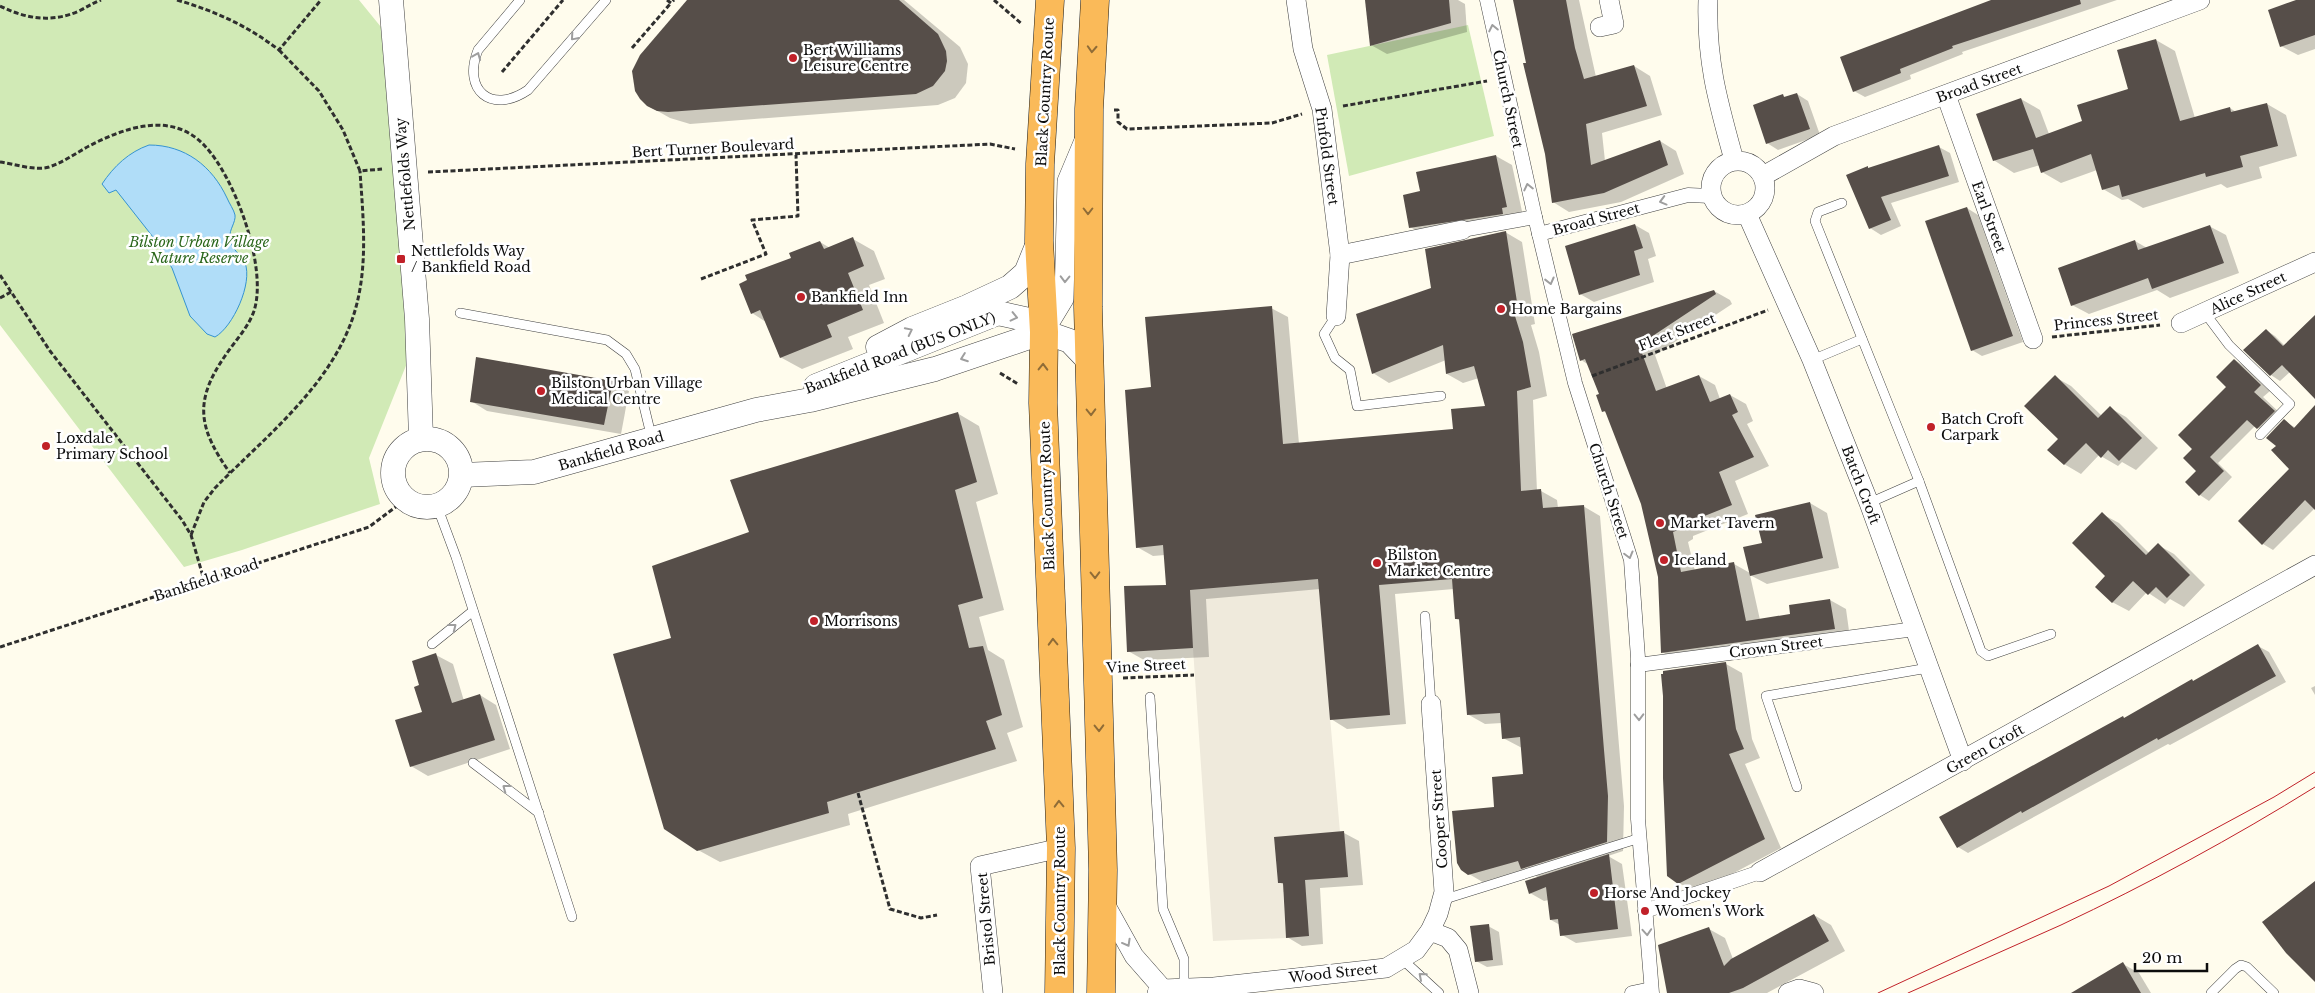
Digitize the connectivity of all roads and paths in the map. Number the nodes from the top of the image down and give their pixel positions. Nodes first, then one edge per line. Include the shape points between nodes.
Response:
1 (101, 0) edge
2 (177, 0) edge
3 (321, 0) edge
4 (390, 0) edge
5 (520, 0) edge
6 (563, 0) edge
7 (606, 0) edge
8 (667, 0) edge
9 (1050, 0) edge
10 (1095, 0) edge
11 (1296, 0) edge
12 (1486, 0) edge
13 (1609, 0) edge
14 (1708, 0) edge
15 (2200, 0) edge
16 (672, 2) edge
17 (0, 6) edge
18 (1600, 27) dead end
19 (632, 48) dead end
20 (279, 50) junction
21 (502, 72) dead end
22 (1504, 78) junction
23 (1946, 95) junction
24 (1339, 106) dead end
25 (1118, 110) dead end
26 (1303, 113) dead end
27 (1089, 130) junction
28 (1021, 150) dead end
29 (796, 155) junction
30 (1734, 160) junction
31 (0, 162) edge
32 (405, 168) junction
33 (360, 171) junction
34 (1763, 176) junction
35 (1711, 196) junction
36 (1842, 203) dead end
37 (1747, 214) junction
38 (1534, 217) junction
39 (1462, 230) joint
40 (1539, 234) junction
41 (1039, 241) junction
42 (1340, 255) junction
43 (2315, 262) edge
44 (0, 275) edge
45 (701, 279) dead end
46 (11, 292) junction
47 (0, 298) edge
48 (1787, 303) junction
49 (2204, 312) junction
50 (460, 313) dead end
51 (1336, 316) joint
52 (2181, 323) joint
53 (1044, 332) junction
54 (1862, 339) junction
55 (2033, 339) joint
56 (1812, 360) junction
57 (1090, 363) junction
58 (993, 368) dead end
59 (1574, 382) junction
60 (1022, 386) dead end
61 (1440, 396) dead end
62 (756, 410) junction
63 (2260, 435) dead end
64 (421, 438) junction
65 (653, 440) junction
66 (230, 473) junction
67 (462, 475) junction
68 (1919, 481) junction
69 (405, 500) junction
70 (1868, 503) junction
71 (437, 506) junction
72 (191, 536) junction
73 (2315, 566) edge
74 (204, 580) junction
75 (473, 611) junction
76 (1425, 616) dead end
77 (1914, 629) junction
78 (2051, 634) dead end
79 (432, 644) dead end
80 (0, 647) edge
81 (1638, 665) junction
82 (1928, 668) junction
83 (1194, 675) dead end
84 (1098, 679) junction
85 (1150, 697) dead end
86 (1431, 704) joint
87 (1963, 761) junction
88 (473, 763) dead end
89 (1797, 787) dead end
90 (858, 793) dead end
91 (539, 813) junction
92 (1640, 838) junction
93 (1061, 848) junction
94 (1760, 872) joint
95 (1103, 900) junction
96 (1442, 900) junction
97 (1646, 911) junction
98 (937, 915) dead end
99 (572, 917) dead end
100 (1430, 931) junction
101 (1403, 960) junction
102 (1214, 990) edge
103 (1160, 991) edge
104 (1184, 991) edge
105 (1651, 991) edge
106 (1813, 992) edge
107 (993, 993) edge
108 (1059, 993) edge
109 (1101, 993) edge
110 (1439, 993) edge
111 (1469, 993) edge
112 (1632, 993) edge
113 (1788, 993) edge
114 (2211, 993) edge
115 (2274, 993) edge

1 - 17 path via 62,17 45,19 16,14
2 - 20 path via 221,14
3 - 20 path
4 - 32 street, Nettlefolds Way
7 -> 5 lane via 528,90 517,98 493,100 481,94 474,82 474,60 478,50
6 - 21 path
8 - 16 path
9 - 41 highway, Black Country Route
10 -> 27 highway
11 - 42 street, Pinfold Street via 1303,49 1322,109
22 -> 12 street, Church Street
13 - 18 street via 1614,24
14 - 30 street via 1708,51 1714,88
15 - 23 street, Broad Street
16 - 19 path
20 - 33 path via 319,91 343,130
22 - 24 path
38 -> 22 street, Church Street
23 - 34 street, Broad Street via 1834,136
23 - 55 street, Earl Street
25 - 26 path via 1118,122 1128,129 1272,124
27 -> 53 street via 1067,181 1064,298
27 -> 57 highway
28 - 29 path, Bert Turner Boulevard via 990,144
29 - 32 path, Bert Turner Boulevard via 434,173
29 - 45 path via 798,216 752,220 766,254
30 - 34 street via 1751,163
30 - 35 street via 1714,173
31 - 66 path via 47,167 116,134 150,124 189,133 209,151 246,221 258,281 249,323 215,372 204,402 203,419 208,436 214,451
32 - 33 path, Bert Turner Boulevard
32 - 64 street, Nettlefolds Way via 417,319
33 - 66 path via 364,248 356,308 345,334 333,359 302,399
34 - 37 street via 1766,185 1761,202
35 - 37 street via 1730,214
35 -> 40 street, Broad Street via 1688,195
36 - 54 lane via 1818,212 1815,221
37 - 48 street, Batch Croft
38 - 39 street
38 - 40 street, Church Street
39 - 42 street
40 -> 59 street, Church Street
41 - 53 highway, Black Country Route
62 -> 41 street, Bankfield Road via 912,329 1010,287 1026,273
42 - 51 street, Pinfold Street
43 - 49 street, Alice Street
44 - 46 path
46 - 47 path
46 - 72 path via 50,351 182,520
48 - 56 street, Batch Croft
48 - 59 path, Fleet Street
49 - 52 street, Alice Street
49 - 63 lane via 2229,345 2290,404
50 - 65 lane via 607,340 626,354 635,369
51 - 61 lane via 1324,334 1334,358 1350,370 1357,406
52 - 55 path, Princess Street
53 - 57 street, Bankfield Road (BUS ONLY) via 1070,341
53 -> 62 street, Bankfield Road via 935,369
62 -> 53 street, Bankfield Road (BUS ONLY) via 998,313 1029,320
93 -> 53 highway, Black Country Route via 1043,403
54 - 56 lane
54 - 68 lane
56 - 70 street, Batch Croft
57 -> 84 highway
58 - 60 path
59 -> 81 street, Church Street via 1631,560
62 - 65 street, Bankfield Road
64 - 67 street via 436,440 456,455 462,465
64 - 69 street via 399,452 393,464 394,483
65 - 67 street, Bankfield Road via 534,472
66 - 72 path via 204,502
67 - 71 street via 455,494
68 - 70 lane
68 - 78 lane via 1981,652 1988,656
69 - 71 street via 425,508
69 - 74 path, Bankfield Road via 369,527
70 - 77 street, Batch Croft
71 - 75 lane
72 - 74 path
73 - 87 street, Green Croft
74 - 80 path, Bankfield Road
79 -> 75 lane
75 - 91 lane
76 - 86 lane
77 - 81 street, Crown Street
77 - 82 street, Batch Croft
81 -> 92 street, Church Street
82 - 87 street, Batch Croft
82 - 89 lane via 1766,696
83 - 84 path, Vine Street
84 -> 95 highway
85 - 104 lane via 1163,909 1184,959
86 - 96 street, Cooper Street
87 - 94 street, Green Croft
91 -> 88 lane
90 - 98 path via 890,909 920,918
91 - 99 lane
92 - 96 lane
92 - 97 street, Church Street
93 - 107 street, Bristol Street via 980,866
93 - 108 highway, Black Country Route
94 - 97 street, Green Croft
95 -> 103 street, Wood Street via 1134,956
95 - 109 highway
96 - 100 street, Cooper Street
97 -> 105 street, Church Street
100 - 101 street, Wood Street via 1416,950
100 - 111 street via 1448,938 1458,950
101 - 102 street, Wood Street via 1386,968
110 -> 101 lane
102 - 104 street, Wood Street
103 - 104 street, Wood Street
105 - 112 street
106 - 113 street via 1800,989
114 - 115 lane via 2241,965

